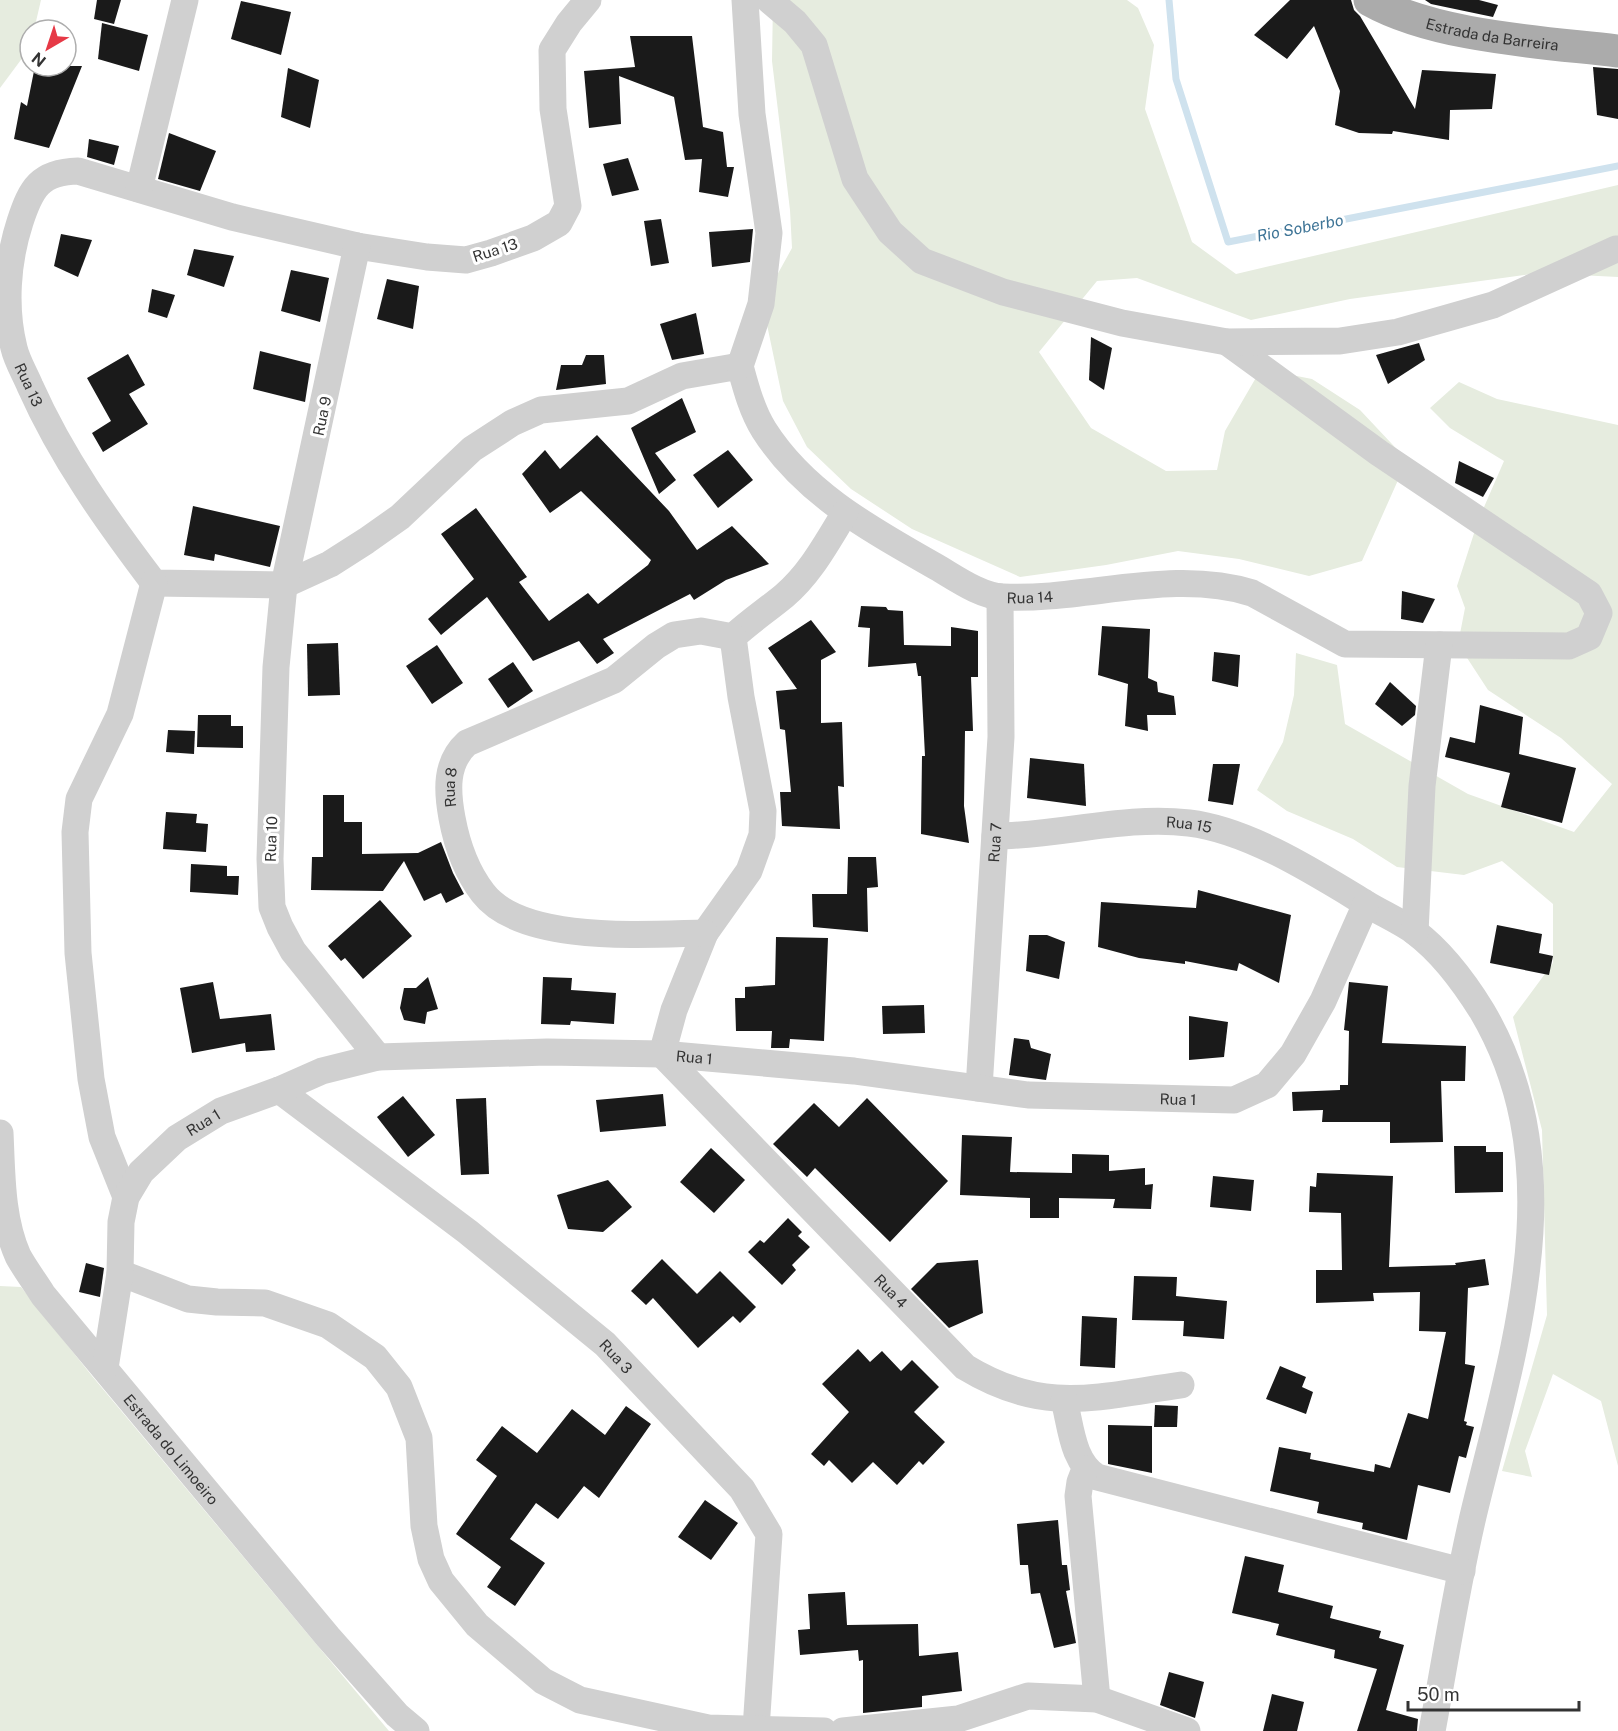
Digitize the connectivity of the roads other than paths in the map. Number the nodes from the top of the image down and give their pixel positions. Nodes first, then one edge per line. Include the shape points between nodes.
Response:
1 (185, 0) edge
2 (588, 0) edge
3 (745, 0) edge
4 (769, 0) edge
5 (1370, 0) edge
6 (1618, 51) edge
7 (139, 189) junction
8 (357, 246) junction
9 (1616, 249) dead end
10 (1227, 342) junction
11 (740, 366) junction
12 (845, 513) junction
13 (154, 583) junction
14 (284, 585) junction
15 (1000, 597) junction
16 (733, 637) junction
17 (1439, 645) junction
18 (995, 836) junction
19 (1366, 904) junction
20 (1415, 932) junction
21 (705, 933) junction
22 (662, 1054) junction
23 (378, 1057) junction
24 (978, 1088) junction
25 (279, 1090) junction
26 (0, 1133) edge
27 (126, 1197) junction
28 (4, 1226) edge
29 (120, 1273) junction
30 (105, 1368) junction
31 (1181, 1385) dead end
32 (1064, 1400) junction
33 (1085, 1469) junction
34 (1462, 1571) junction
35 (1097, 1699) junction
36 (756, 1729) junction
37 (416, 1731) edge
38 (824, 1731) edge
39 (843, 1731) edge
40 (1187, 1731) edge
41 (1432, 1731) edge

1 - 7 street
2 - 8 street, Rua 13 via 552,50 553,110 568,206 559,223 533,238 466,260
3 - 11 street via 752,114 769,232 761,304
4 - 10 street via 814,45 855,178 890,232 922,261 1014,295 1122,323
5 - 6 main road, Estrada da Barreira via 1422,21 1463,30
7 - 8 street, Rua 13 via 232,218
7 - 13 street, Rua 13 via 78,171 58,171 42,179 31,194 15,235 7,292 14,349 41,411 108,523
8 - 14 street, Rua 9
9 - 10 street via 1494,305 1398,332 1340,341
10 - 17 street, Rua 14 via 1379,453 1589,594 1599,613 1589,637 1569,646
11 - 12 street via 764,429 798,472
11 - 14 street via 682,376 628,400 541,410 512,423 472,449 400,517 330,564
12 - 15 street, Rua 14 via 970,586
12 - 16 street via 809,570 785,596
13 - 14 street
13 - 27 street via 120,714 79,799 75,832 78,953 91,1079 102,1137
14 - 23 street, Rua 10 via 276,667 272,907 293,951
15 - 17 street, Rua 14 via 1192,585 1236,588 1252,593 1337,642
15 - 18 street, Rua 7 via 1001,737
16 - 21 street via 763,811 762,835 749,871
16 - 21 street, Rua 8 via 701,631 674,635 614,680 467,743 456,753 449,770 450,807 458,849 484,895 513,916 543,927 599,933
17 - 20 street via 1422,786
18 - 19 street, Rua 15 via 1186,822 1211,827 1264,848 1336,884
18 - 24 street, Rua 7
19 - 20 street, Rua 15
19 - 24 street, Rua 1 via 1323,1001 1293,1054 1267,1085 1234,1101 1028,1095
20 - 34 street, Rua 15 via 1466,984 1498,1037 1518,1092 1530,1152 1531,1233 1522,1305
21 - 22 street via 674,1010
22 - 23 street, Rua 1 via 547,1052
22 - 24 street, Rua 1 via 854,1071
22 - 32 street, Rua 4 via 965,1367 1012,1390
23 - 25 street, Rua 1 via 322,1071
25 - 27 street, Rua 1 via 221,1111 177,1138 141,1172
25 - 36 street, Rua 3 via 468,1232 605,1344 742,1490 769,1534
26 - 28 street, Estrada do Limoeiro
27 - 29 street, Rua 1 via 121,1222
28 - 30 street, Estrada do Limoeiro via 43,1295
29 - 30 street, Rua 1
29 - 36 street via 188,1299 265,1303 328,1325 375,1357 399,1387 419,1438 424,1526 441,1581 477,1625 543,1681 580,1700 708,1728
30 - 37 street, Estrada do Limoeiro via 328,1638
31 - 32 street, Rua 4
32 - 33 street
33 - 34 street via 1132,1488
33 - 35 street via 1078,1496
34 - 41 street, Rua 15
35 - 39 street via 1028,1696 958,1719
35 - 40 street
36 - 38 street

